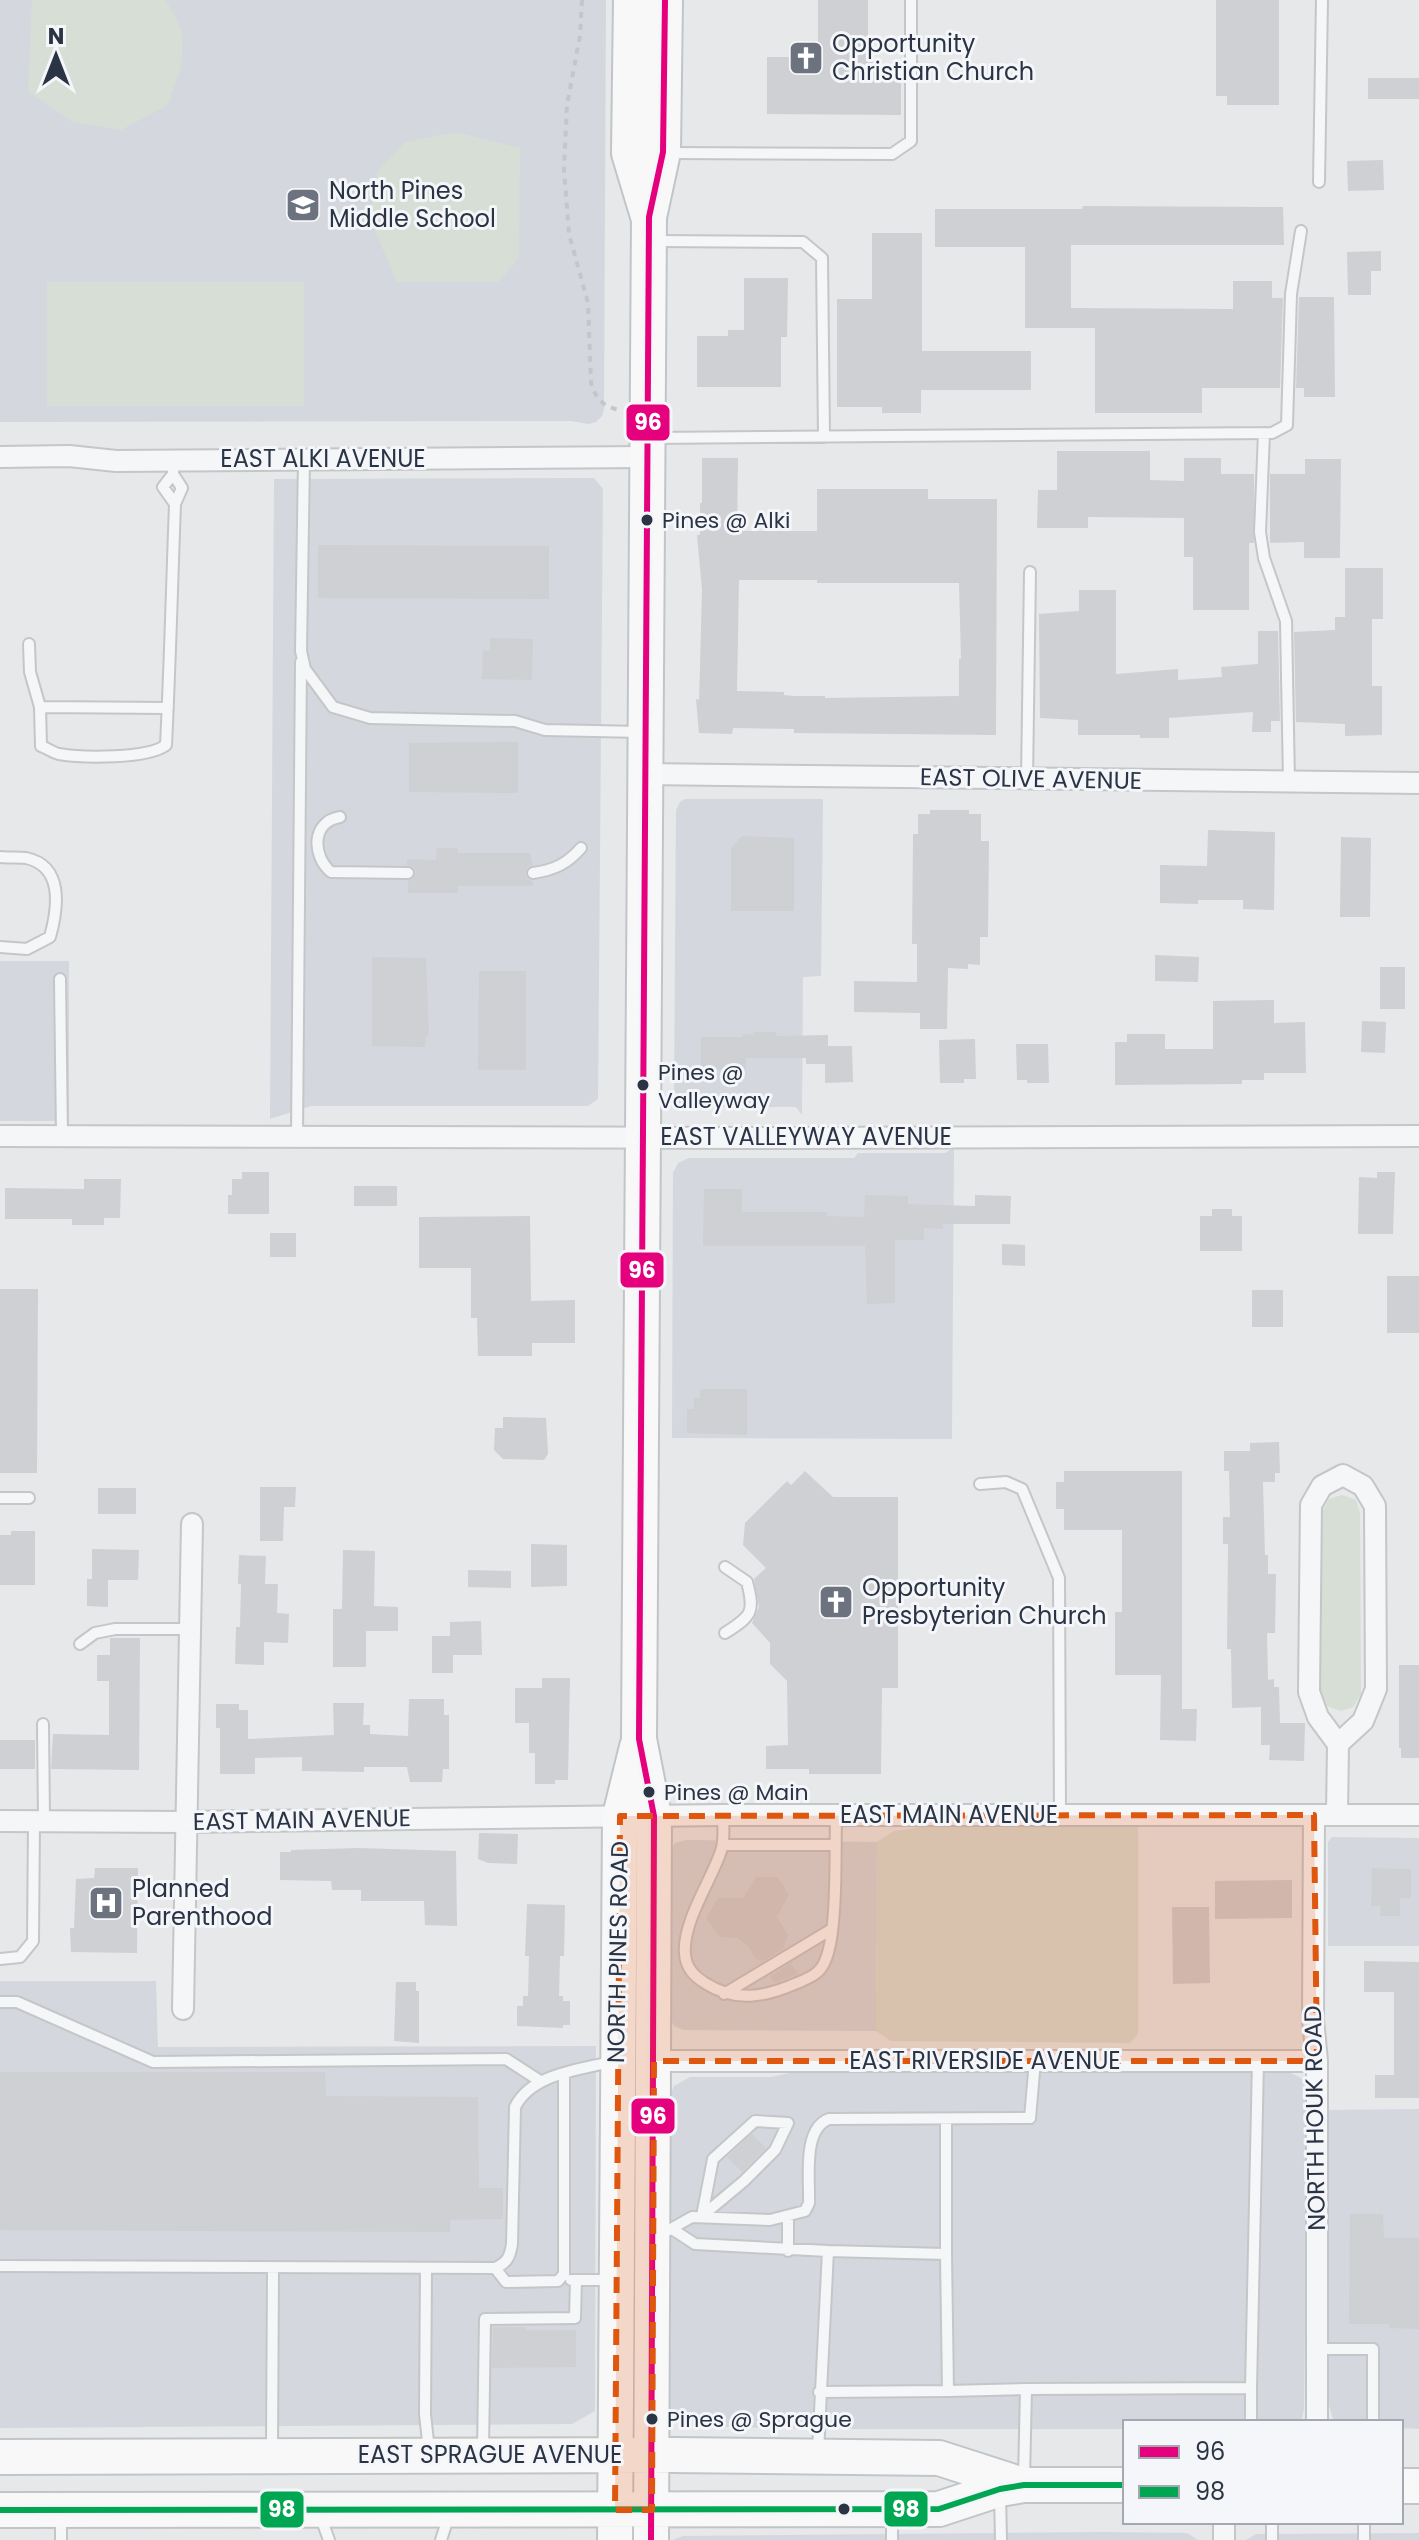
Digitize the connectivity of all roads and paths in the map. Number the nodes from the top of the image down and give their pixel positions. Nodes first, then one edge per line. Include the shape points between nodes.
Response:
1 (582, 0) edge
2 (631, 0) edge
3 (665, 0) edge
4 (911, 0) edge
5 (1322, 0) edge
6 (663, 152) junction
7 (1319, 182) dead end
8 (649, 229) junction
9 (1301, 231) dead end
10 (1264, 433) junction
11 (824, 437) junction
12 (646, 438) junction
13 (0, 457) edge
14 (304, 459) junction
15 (173, 467) junction
16 (1030, 572) dead end
17 (29, 644) dead end
18 (301, 651) junction
19 (40, 707) junction
20 (168, 708) junction
21 (644, 732) junction
22 (643, 774) junction
23 (1027, 779) junction
24 (1289, 782) junction
25 (1419, 783) edge
26 (340, 817) dead end
27 (581, 848) dead end
28 (0, 857) edge
29 (408, 873) dead end
30 (533, 873) dead end
31 (0, 947) edge
32 (60, 979) dead end
33 (0, 1136) edge
34 (62, 1136) junction
35 (297, 1136) junction
36 (1419, 1136) edge
37 (641, 1137) junction
38 (980, 1484) dead end
39 (0, 1498) edge
40 (29, 1498) dead end
41 (192, 1524) dead end
42 (725, 1567) dead end
43 (190, 1629) junction
44 (725, 1633) dead end
45 (80, 1644) dead end
46 (43, 1724) dead end
47 (639, 1739) junction
48 (1338, 1744) junction
49 (723, 1815) junction
50 (836, 1815) junction
51 (1314, 1815) junction
52 (1337, 1815) junction
53 (1419, 1815) edge
54 (620, 1816) junction
55 (654, 1816) junction
56 (1060, 1816) junction
57 (0, 1821) edge
58 (39, 1821) junction
59 (185, 1822) junction
60 (723, 1845) junction
61 (835, 1845) junction
62 (832, 1929) junction
63 (0, 1959) edge
64 (724, 1994) junction
65 (0, 2002) edge
66 (183, 2009) dead end
67 (617, 2061) junction
68 (654, 2061) junction
69 (1035, 2061) junction
70 (1258, 2061) junction
71 (1317, 2061) junction
72 (564, 2074) junction
73 (540, 2081) junction
74 (946, 2120) junction
75 (702, 2216) junction
76 (788, 2217) junction
77 (662, 2234) junction
78 (788, 2251) junction
79 (828, 2251) junction
80 (946, 2254) junction
81 (0, 2266) edge
82 (273, 2268) junction
83 (495, 2268) junction
84 (426, 2269) junction
85 (561, 2280) junction
86 (576, 2280) junction
87 (615, 2280) junction
88 (1317, 2349) junction
89 (1251, 2388) junction
90 (1026, 2389) junction
91 (948, 2391) junction
92 (819, 2392) junction
93 (1251, 2420) edge
94 (1317, 2420) edge
95 (1373, 2420) edge
96 (430, 2455) junction
97 (483, 2455) junction
98 (615, 2455) junction
99 (653, 2455) junction
100 (272, 2456) junction
101 (0, 2457) edge
102 (817, 2457) junction
103 (1123, 2485) edge
104 (1012, 2487) junction
105 (0, 2510) edge
106 (892, 2524) edge
107 (61, 2525) edge
108 (323, 2525) edge
109 (446, 2525) edge
110 (615, 2525) edge
111 (651, 2525) edge
112 (1001, 2540) edge

1 - 12 path via 567,105 569,234 588,303 595,396
2 - 8 main road, NORTH PINES ROAD via 629,153
3 - 6 main road, NORTH PINES ROAD
4 - 6 lane via 911,141 892,154
5 - 7 lane
6 - 8 main road, NORTH PINES ROAD
8 - 11 lane via 803,242 822,258
8 - 12 main road, NORTH PINES ROAD
9 - 10 lane via 1291,294 1287,425
10 - 11 lane
10 - 24 lane via 1260,532 1286,621
11 - 12 lane
12 - 14 street, EAST ALKI AVENUE
12 - 21 main road, NORTH PINES ROAD
13 - 15 street, EAST ALKI AVENUE
14 - 15 street, EAST ALKI AVENUE
14 - 18 lane
15 - 20 lane via 163,487 175,504
16 - 23 lane
17 - 19 lane
18 - 21 lane via 305,669 333,707 370,718 515,721 545,730
18 - 35 lane
19 - 20 lane
19 - 20 lane via 41,746 58,754 128,756 166,745
21 - 22 main road, NORTH PINES ROAD
22 - 23 street, EAST OLIVE AVENUE
22 - 37 main road, NORTH PINES ROAD
23 - 24 street, EAST OLIVE AVENUE
24 - 25 street, EAST OLIVE AVENUE
26 - 29 lane via 329,818 322,826 318,854 331,872
27 - 30 lane via 570,861
28 - 31 lane via 27,858 47,867 57,914 50,937 27,949
32 - 34 lane
33 - 34 street, EAST VALLEYWAY AVENUE
34 - 35 street, EAST VALLEYWAY AVENUE
35 - 37 street, EAST VALLEYWAY AVENUE
36 - 37 street, EAST VALLEYWAY AVENUE
37 - 47 main road, NORTH PINES ROAD
38 - 56 lane via 1006,1482 1022,1489 1059,1578
39 - 40 lane
41 - 43 street
42 - 44 lane via 747,1582 753,1603 745,1621
43 - 45 lane via 115,1629 95,1633
43 - 59 street
46 - 58 lane
47 - 54 main road, NORTH PINES ROAD
47 - 55 main road, NORTH PINES ROAD
48 - 48 street via 1318,1717 1309,1692 1311,1505 1322,1486 1343,1475 1363,1486 1375,1506 1376,1689 1363,1721
48 - 52 street
49 - 50 street, EAST MAIN AVENUE
49 - 55 street, EAST MAIN AVENUE
49 - 60 lane
50 - 56 street, EAST MAIN AVENUE
50 - 61 lane
51 - 52 street, EAST MAIN AVENUE
51 - 56 street, EAST MAIN AVENUE
51 - 71 street, NORTH HOUK ROAD
52 - 53 street, EAST MAIN AVENUE
54 - 55 street, EAST MAIN AVENUE
54 - 59 street, EAST MAIN AVENUE
54 - 67 main road, NORTH PINES ROAD
55 - 68 main road, NORTH PINES ROAD
57 - 58 street, EAST MAIN AVENUE
58 - 59 street, EAST MAIN AVENUE
58 - 63 lane via 33,1941 20,1957
59 - 66 street
60 - 61 lane
60 - 64 lane via 684,1952 697,1978
61 - 62 lane
62 - 64 lane
62 - 64 lane via 825,1963 815,1975 756,1996
65 - 73 lane via 17,2002 153,2062 506,2059
67 - 72 lane
67 - 87 main road, NORTH PINES ROAD
68 - 69 street, EAST RIVERSIDE AVENUE
68 - 77 main road, NORTH PINES ROAD
69 - 70 street, EAST RIVERSIDE AVENUE
69 - 74 lane via 1030,2118
70 - 71 street, EAST RIVERSIDE AVENUE
70 - 89 lane
71 - 88 street, NORTH HOUK ROAD
72 - 73 lane
72 - 85 lane
73 - 83 lane via 515,2107 512,2244 510,2257
74 - 76 lane via 820,2122 811,2137 809,2203 805,2211
74 - 80 lane
75 - 75 lane via 775,2150 788,2123 755,2121 713,2159
75 - 76 lane
75 - 77 lane
76 - 78 lane
77 - 78 lane via 695,2244
77 - 99 main road, NORTH PINES ROAD
78 - 79 lane
79 - 80 lane
79 - 92 lane
80 - 91 lane
81 - 82 lane
82 - 84 lane
82 - 100 lane
83 - 84 lane
83 - 85 lane via 506,2282
84 - 96 lane via 425,2414
85 - 86 lane
86 - 87 lane
86 - 97 lane via 575,2318 485,2319
87 - 98 main road, NORTH PINES ROAD
88 - 94 street, NORTH HOUK ROAD
88 - 95 lane via 1373,2349
89 - 90 lane
89 - 93 lane
90 - 91 lane
90 - 104 lane
91 - 92 lane
92 - 102 lane
96 - 97 main road, EAST SPRAGUE AVENUE
96 - 100 main road, EAST SPRAGUE AVENUE
97 - 98 main road, EAST SPRAGUE AVENUE
98 - 99 main road, EAST SPRAGUE AVENUE
98 - 110 main road, NORTH PINES ROAD
99 - 102 main road, EAST SPRAGUE AVENUE
99 - 111 main road, NORTH PINES ROAD
100 - 101 main road, EAST SPRAGUE AVENUE
102 - 104 main road, EAST SPRAGUE AVENUE via 939,2458
103 - 104 main road, EAST SPRAGUE AVENUE
104 - 106 main road, EAST SPRAGUE AVENUE
104 - 112 lane
105 - 107 main road, EAST SPRAGUE AVENUE
106 - 111 main road, EAST SPRAGUE AVENUE
107 - 108 main road, EAST SPRAGUE AVENUE
108 - 109 main road, EAST SPRAGUE AVENUE
109 - 110 main road, EAST SPRAGUE AVENUE
110 - 111 main road, EAST SPRAGUE AVENUE

